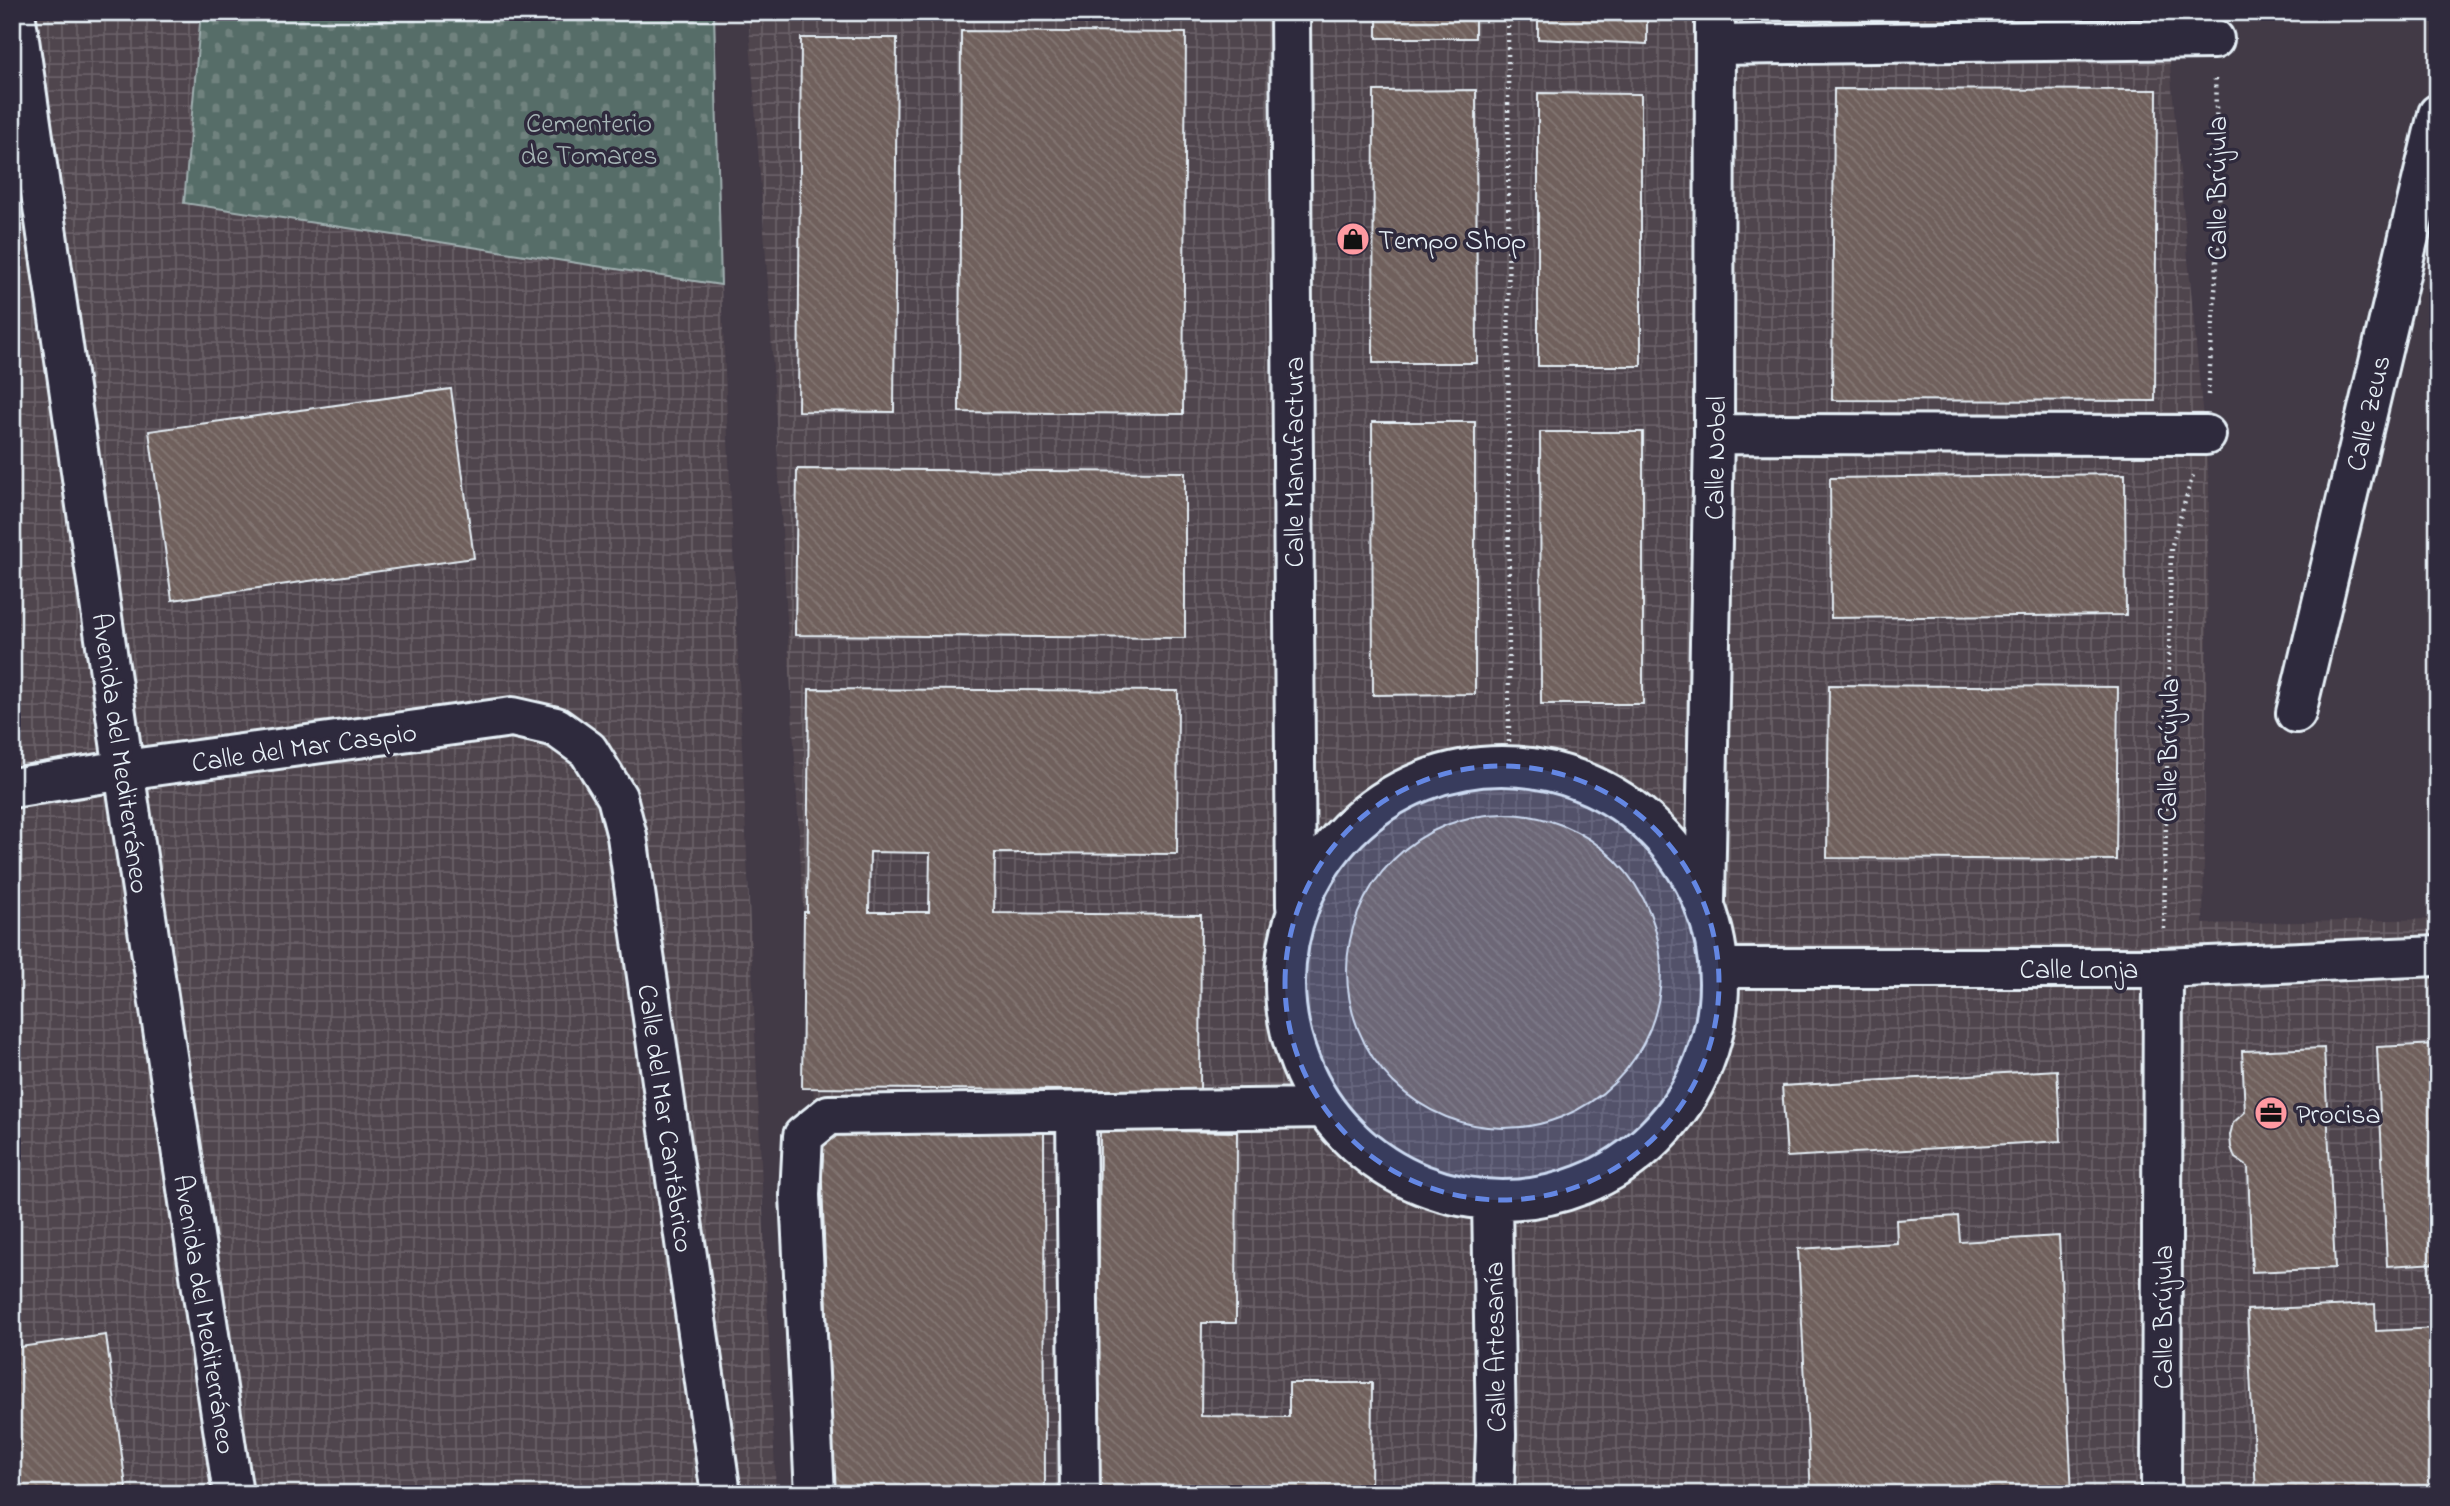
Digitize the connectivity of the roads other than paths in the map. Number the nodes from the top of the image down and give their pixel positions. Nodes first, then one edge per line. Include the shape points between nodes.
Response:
1 (15, 12) edge
2 (1290, 12) edge
3 (1715, 29) edge
4 (2214, 39) road end
5 (2438, 114) edge
6 (1714, 434) junction
7 (2206, 435) road end
8 (2296, 713) dead end
9 (588, 750) joint
10 (124, 771) junction
11 (12, 788) edge
12 (1705, 904) junction
13 (1296, 912) junction
14 (2438, 956) edge
15 (1719, 968) junction
16 (2163, 968) junction
17 (1324, 1108) junction
18 (1076, 1113) junction
19 (1492, 1201) junction
20 (233, 1494) edge
21 (721, 1494) edge
22 (815, 1494) edge
23 (1080, 1494) edge
24 (1494, 1494) edge
25 (2161, 1494) edge

1 - 10 street, Avenida del Mediterráneo
2 - 13 street, Calle Manufactura
3 - 4 street
3 - 6 street, Calle Nobel
5 - 8 street, Calle Zeus
6 - 7 street
6 - 12 street, Calle Nobel
9 - 10 street, Calle del Mar Caspio via 555,727 512,717
9 - 21 street, Calle del Mar Cantábrico via 617,797 627,836
10 - 11 street, Calle del Mar Caspio
10 - 20 street, Avenida del Mediterráneo
12 - 13 street via 1674,849 1628,805 1572,776 1509,765 1455,770 1403,789 1357,820 1321,863
12 - 15 street
13 - 17 street via 1285,979 1294,1047
14 - 16 street, Calle Lonja
15 - 16 street, Calle Lonja
15 - 19 street via 1715,1029 1693,1087 1657,1136 1609,1173 1552,1196
16 - 25 street, Calle Brújula
17 - 18 street
17 - 19 street via 1356,1145 1396,1174 1443,1193
18 - 22 street via 829,1115 803,1136 800,1195
18 - 23 street
19 - 24 street, Calle Artesanía

